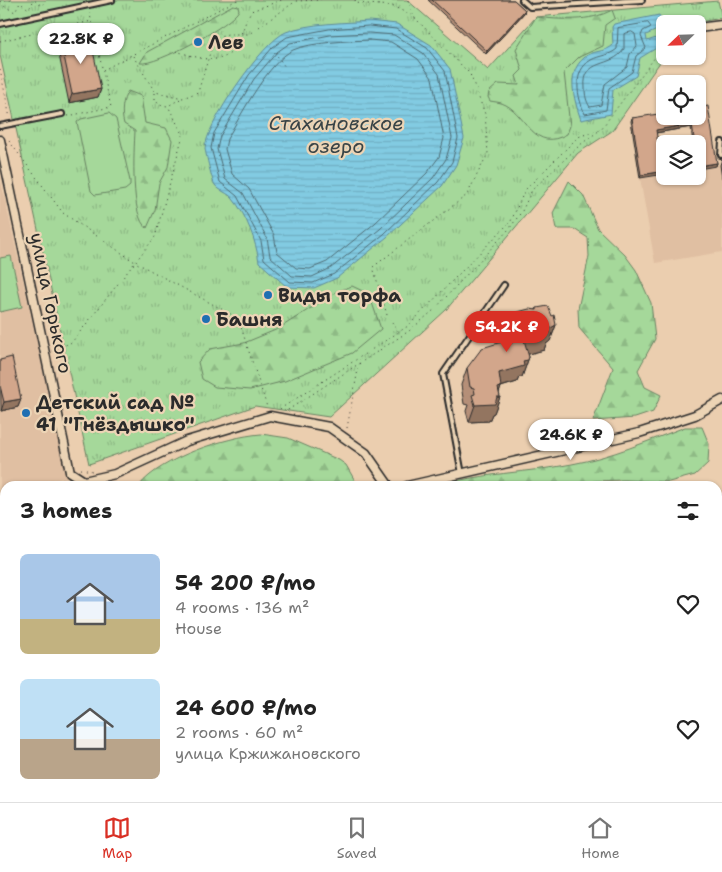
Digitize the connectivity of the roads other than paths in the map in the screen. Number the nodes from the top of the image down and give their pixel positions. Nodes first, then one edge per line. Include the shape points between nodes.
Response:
1 (112, 0) edge
2 (522, 0) edge
3 (642, 0) edge
4 (0, 24) edge
5 (722, 25) edge
6 (706, 27) edge
7 (64, 115) road end
8 (0, 126) edge
9 (3, 139) edge
10 (722, 142) edge
11 (721, 155) edge
12 (504, 285) dead end
13 (722, 400) edge
14 (462, 474) junction
15 (84, 481) edge
16 (84, 481) edge
17 (386, 481) edge
18 (430, 481) edge

1 - 4 lane
2 - 3 lane via 530,7
5 - 6 street
7 - 8 lane
9 - 15 street, улица Горького via 45,355 73,475
10 - 11 lane
12 - 14 lane via 443,374
13 - 14 street via 695,415 658,427
14 - 18 street
16 - 17 street, улица Горького via 115,474 187,442 273,416 328,427 366,453

